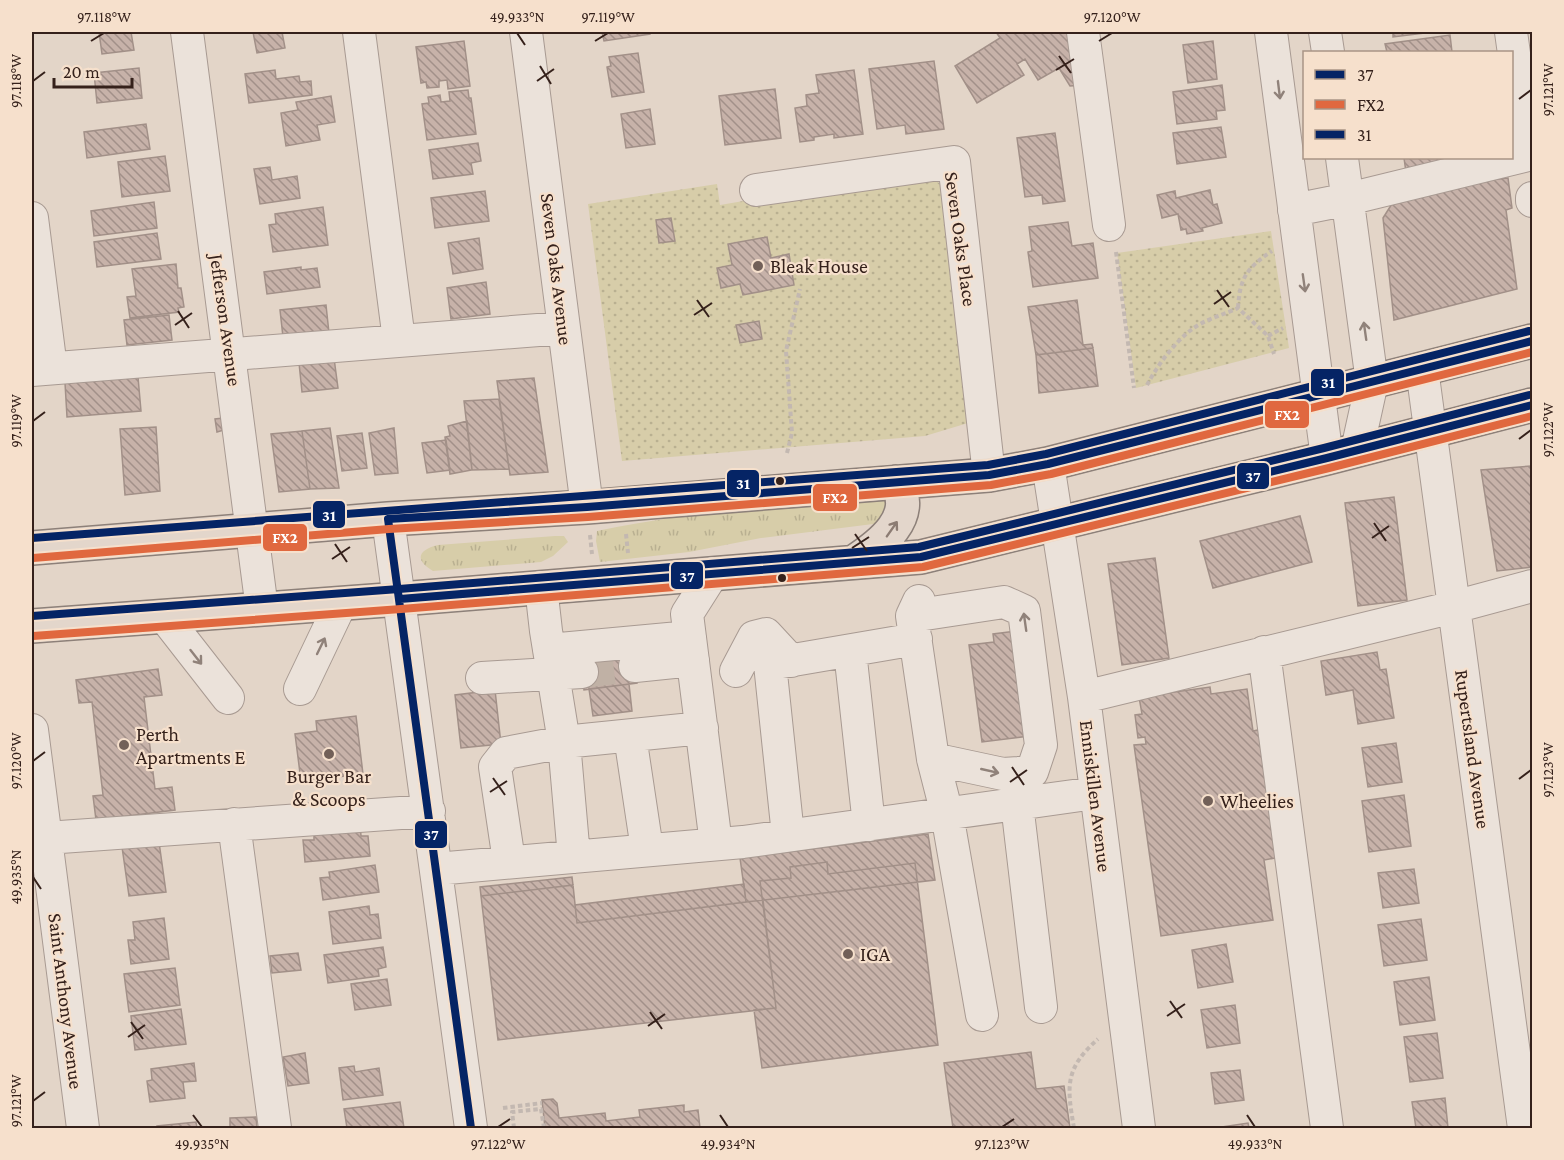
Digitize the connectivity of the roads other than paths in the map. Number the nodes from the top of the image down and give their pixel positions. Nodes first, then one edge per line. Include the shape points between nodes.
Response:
1 (188, 32) edge
2 (359, 32) edge
3 (526, 32) edge
4 (1083, 32) edge
5 (1271, 32) edge
6 (1326, 32) edge
7 (1511, 32) edge
8 (1328, 51) edge
9 (1530, 155) edge
10 (1342, 159) edge
11 (756, 190) dead end
12 (1347, 199) junction
13 (1294, 210) junction
14 (32, 218) edge
15 (1109, 225) road end
16 (564, 328) junction
17 (399, 340) junction
18 (1533, 341) edge
19 (230, 353) junction
20 (41, 369) edge
21 (1422, 369) junction
22 (1372, 382) junction
23 (1319, 395) junction
24 (1533, 405) edge
25 (1430, 432) junction
26 (1342, 454) junction
27 (1048, 464) junction
28 (989, 475) junction
29 (896, 482) junction
30 (587, 507) junction
31 (388, 519) junction
32 (1058, 524) junction
33 (253, 530) junction
34 (32, 548) edge
35 (854, 562) junction
36 (713, 573) junction
37 (1533, 586) edge
38 (540, 587) junction
39 (400, 599) junction
40 (341, 603) junction
41 (1454, 607) junction
42 (262, 609) junction
43 (164, 616) junction
44 (916, 619) junction
45 (32, 626) edge
46 (850, 651) junction
47 (1264, 652) junction
48 (693, 659) junction
49 (781, 663) junction
50 (561, 665) junction
51 (635, 666) tunnel mouth
52 (482, 678) dead end
53 (300, 688) dead end
54 (1084, 697) junction
55 (228, 698) dead end
56 (702, 728) junction
57 (32, 730) edge
58 (630, 736) junction
59 (564, 742) junction
60 (933, 759) junction
61 (1095, 794) junction
62 (1017, 804) junction
63 (429, 811) junction
64 (947, 814) junction
65 (234, 824) junction
66 (869, 825) junction
67 (788, 835) junction
68 (38, 838) edge
69 (716, 844) junction
70 (647, 849) junction
71 (574, 857) junction
72 (509, 861) junction
73 (436, 869) junction
74 (1041, 1007) dead end
75 (982, 1015) dead end
76 (83, 1128) edge
77 (275, 1128) edge
78 (471, 1128) edge
79 (1139, 1128) edge
80 (1327, 1128) edge
81 (1524, 1128) edge

1 - 19 street, Jefferson Avenue
2 - 17 street
3 - 16 street, Seven Oaks Avenue
4 - 15 street
5 -> 13 street
6 - 8 street
7 - 9 street
9 - 12 street
10 - 12 street
11 - 28 street, Seven Oaks Place via 954,162
12 - 13 street
22 -> 12 street
13 -> 23 street
14 - 20 street
16 - 17 street
16 - 30 street, Seven Oaks Avenue
17 - 19 street
18 - 21 main road
19 - 20 street
19 - 33 street, Jefferson Avenue
21 - 22 main road
21 - 25 street, Rupertsland Avenue
22 - 23 main road
22 - 26 street
23 - 26 street
23 - 27 main road
24 - 25 main road
25 - 26 main road
25 - 41 street, Rupertsland Avenue
26 - 32 main road
27 - 28 main road
27 - 32 street, Enniskillen Avenue
28 - 29 main road
29 - 30 main road
35 -> 29 main road via 875,548 900,516 903,493
30 - 31 main road
31 - 33 main road
31 - 39 street
32 - 35 main road via 921,556
32 - 54 street, Enniskillen Avenue
33 - 34 main road
33 - 42 street, Jefferson Avenue
35 - 36 main road
36 - 38 main road
36 - 48 street via 687,614
37 - 41 street
38 - 39 main road
38 - 50 street
39 - 40 main road
39 - 63 street
40 - 42 main road
53 -> 40 street
41 - 47 street
41 - 81 street, Rupertsland Avenue
42 - 43 main road
43 - 45 main road
43 -> 55 street
44 - 46 street
44 - 60 street
60 -> 44 street via 1003,774 1032,772 1041,745 1024,611 1004,602
46 - 49 street
46 - 66 street
47 - 54 street
47 - 80 street
48 - 49 street via 736,671
48 - 50 street
48 - 51 street
48 - 56 street
49 - 67 street
50 - 52 street
50 - 59 street
54 - 61 street, Enniskillen Avenue
56 - 58 street
56 - 69 street
57 - 68 street, Saint Anthony Avenue
58 - 59 street
58 - 70 street
59 - 71 street
59 - 72 street via 506,753 495,767
60 - 64 street
61 - 62 street
61 - 79 street, Enniskillen Avenue
62 - 64 street
62 - 74 street
63 - 65 street
63 - 73 street
64 - 66 street
64 - 75 street
65 - 68 street
65 - 77 street
66 - 67 street
67 - 69 street
68 - 76 street, Saint Anthony Avenue
69 - 70 street
70 - 71 street
71 - 72 street
72 - 73 street
73 - 78 street

